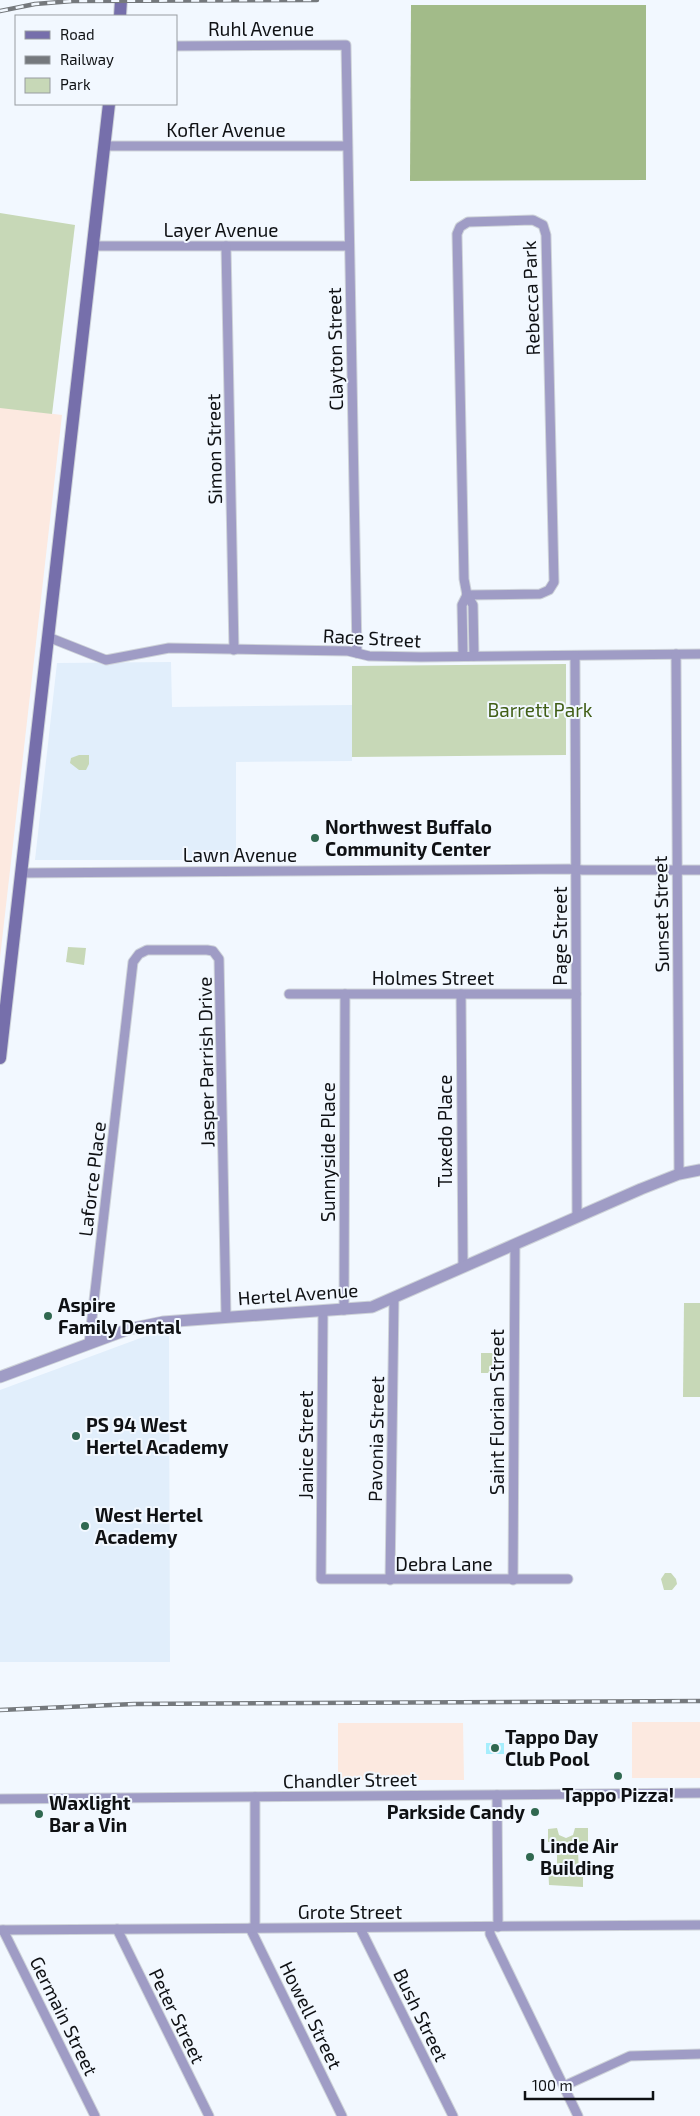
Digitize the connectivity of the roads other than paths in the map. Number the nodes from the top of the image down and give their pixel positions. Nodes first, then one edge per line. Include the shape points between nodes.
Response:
1 (121, 0) edge
2 (120, 15) edge
3 (346, 45) joint
4 (178, 46) edge
5 (109, 105) edge
6 (104, 146) junction
7 (347, 146) junction
8 (93, 246) junction
9 (226, 246) junction
10 (349, 246) junction
11 (467, 595) junction
12 (48, 637) junction
13 (234, 650) junction
14 (357, 653) junction
15 (676, 654) junction
16 (700, 654) edge
17 (463, 656) junction
18 (474, 656) junction
19 (575, 656) junction
20 (576, 870) junction
21 (676, 870) junction
22 (700, 870) edge
23 (21, 873) junction
24 (289, 994) dead end
25 (344, 994) junction
26 (462, 994) junction
27 (576, 994) junction
28 (126, 1018) joint
29 (0, 1058) edge
30 (700, 1170) edge
31 (679, 1174) junction
32 (577, 1216) junction
33 (515, 1244) junction
34 (463, 1267) junction
35 (394, 1299) junction
36 (344, 1310) junction
37 (323, 1311) junction
38 (226, 1316) junction
39 (90, 1344) junction
40 (0, 1378) edge
41 (321, 1579) joint
42 (568, 1579) dead end
43 (390, 1580) junction
44 (513, 1580) junction
45 (700, 1793) edge
46 (497, 1795) junction
47 (255, 1797) junction
48 (0, 1799) edge
49 (700, 1925) edge
50 (494, 1927) junction
51 (253, 1928) junction
52 (360, 1928) junction
53 (117, 1929) junction
54 (2, 1930) edge
55 (700, 2054) edge
56 (564, 2086) junction
57 (95, 2116) edge
58 (209, 2116) edge
59 (342, 2116) edge
60 (453, 2116) edge
61 (578, 2116) edge

1 - 2 main road
3 - 4 street, Ruhl Avenue
3 - 7 street, Clayton Street
5 - 6 main road
6 - 7 street, Kofler Avenue
6 - 8 main road
7 - 10 street, Clayton Street
8 - 9 street, Layer Avenue
8 - 12 main road
9 - 10 street, Layer Avenue
9 - 13 street, Simon Street
10 - 14 street, Clayton Street
11 - 11 street, Rebecca Park via 464,579 457,234 460,227 468,222 533,220 543,225 546,234 554,582 549,590 540,594
11 - 17 street, Rebecca Park via 462,606
11 - 18 street, Rebecca Park via 474,605
12 - 13 street, Race Street via 106,660 169,648
12 - 23 main road
13 - 14 street, Race Street
14 - 17 street, Race Street via 369,656
15 - 16 street, Race Street
15 - 19 street, Race Street
15 - 21 street, Sunset Street
17 - 18 street, Race Street
18 - 19 street, Race Street
19 - 20 street, Page Street
20 - 21 street, Lawn Avenue
20 - 23 street, Lawn Avenue
20 - 27 street, Page Street
21 - 22 street, Lawn Avenue
21 - 31 street, Sunset Street
23 - 29 main road
24 - 25 street, Holmes Street
25 - 26 street, Holmes Street
25 - 36 street, Sunnyside Place
26 - 27 street, Holmes Street
26 - 34 street, Tuxedo Place
27 - 32 street, Page Street
28 - 38 street, Jasper Parrish Drive via 133,962 139,954 148,950 207,950 217,955 220,964
28 - 39 street, Laforce Place
30 - 31 street, Hertel Avenue
31 - 32 street, Hertel Avenue
32 - 33 street, Hertel Avenue
33 - 34 street, Hertel Avenue
33 - 44 street, Saint Florian Street
34 - 35 street, Hertel Avenue
35 - 36 street, Hertel Avenue via 372,1307
35 - 43 street, Pavonia Street
36 - 37 street, Hertel Avenue
37 - 38 street, Hertel Avenue
37 - 41 street, Janice Street
38 - 39 street, Hertel Avenue via 129,1329
39 - 40 street, Hertel Avenue
41 - 43 street, Debra Lane
42 - 44 street, Debra Lane
43 - 44 street, Debra Lane
45 - 46 street, Chandler Street
46 - 47 street, Chandler Street
46 - 50 street
47 - 48 street, Chandler Street
47 - 51 street, Howell Street
49 - 50 street, Grote Street
50 - 52 street, Grote Street
50 - 56 street via 490,1934
51 - 52 street, Grote Street
51 - 53 street, Grote Street
51 - 59 street, Howell Street
52 - 60 street, Bush Street
53 - 54 street, Grote Street
53 - 58 street, Peter Street
54 - 57 street, Germain Street
55 - 56 street via 630,2056
56 - 61 street

